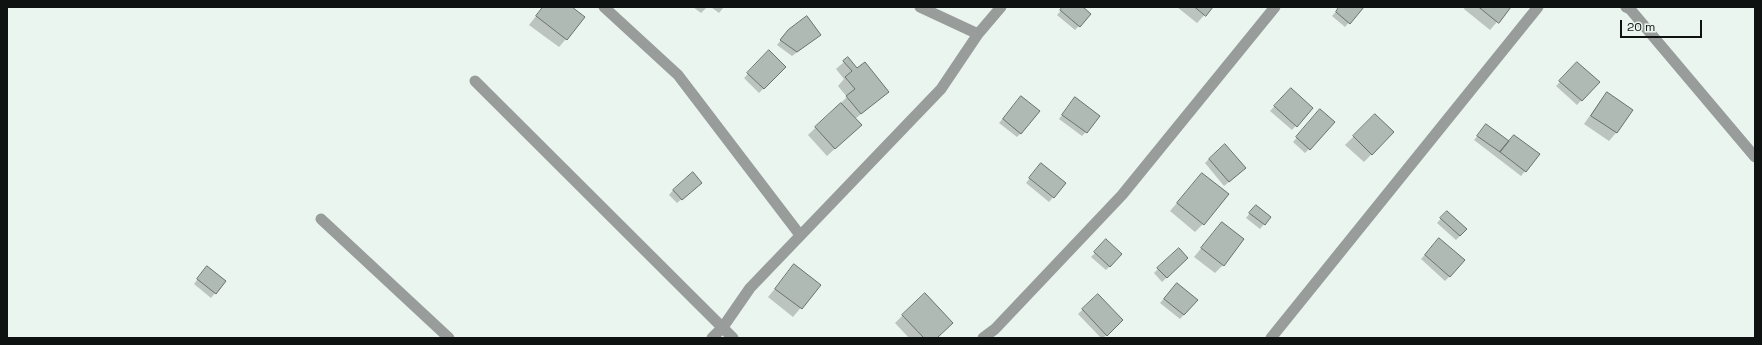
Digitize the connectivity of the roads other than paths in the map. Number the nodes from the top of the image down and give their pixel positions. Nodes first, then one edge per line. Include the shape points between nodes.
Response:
1 (604, 7) edge
2 (920, 7) edge
3 (1001, 7) edge
4 (1275, 7) edge
5 (1538, 7) edge
6 (1626, 7) edge
7 (978, 34) junction
8 (475, 81) dead end
9 (1755, 157) edge
10 (321, 219) dead end
11 (800, 235) junction
12 (723, 327) junction
13 (449, 338) edge
14 (712, 338) edge
15 (733, 338) edge
16 (983, 338) edge
17 (1271, 338) edge

1 - 11 street via 678,75
2 - 7 street
3 - 7 street
4 - 16 street via 1122,195 995,329
5 - 17 street
6 - 9 street via 1635,14
7 - 11 street via 942,89
8 - 12 street
10 - 13 street
11 - 12 street via 750,288
12 - 14 street
12 - 15 street

